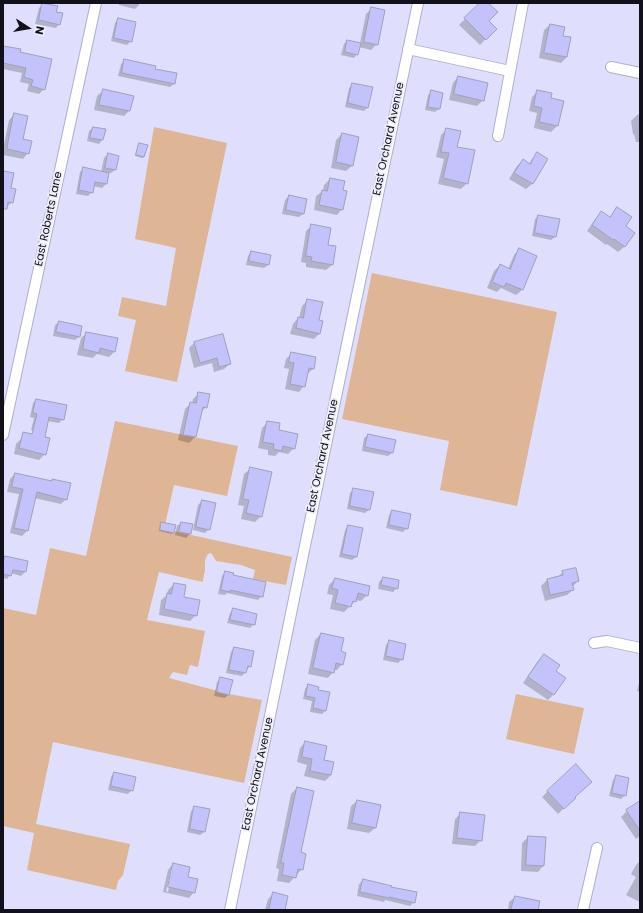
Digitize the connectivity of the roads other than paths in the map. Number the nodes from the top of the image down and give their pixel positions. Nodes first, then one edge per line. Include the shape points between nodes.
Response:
1 (96, 3) edge
2 (418, 3) edge
3 (523, 3) edge
4 (408, 49) junction
5 (611, 67) dead end
6 (510, 71) junction
7 (640, 73) edge
8 (498, 136) dead end
9 (3, 435) edge
10 (594, 643) dead end
11 (640, 648) edge
12 (597, 848) dead end
13 (230, 910) edge
14 (583, 910) edge

1 - 9 street, East Roberts Lane
2 - 4 street, East Orchard Avenue
3 - 6 street
4 - 6 street
4 - 13 street, East Orchard Avenue
5 - 7 street
6 - 8 street
10 - 11 street via 607,641
12 - 14 street

